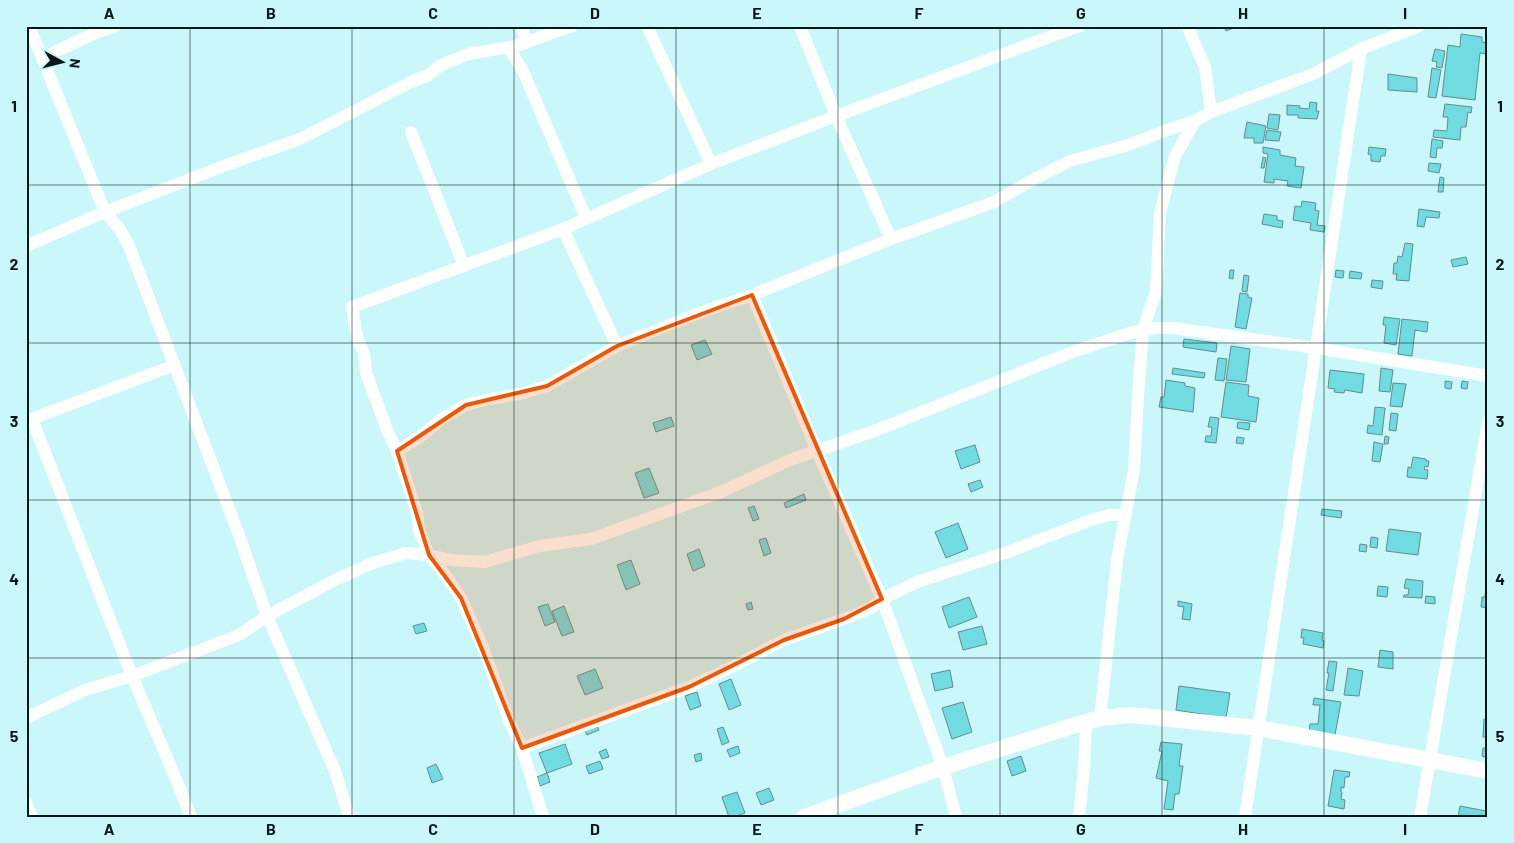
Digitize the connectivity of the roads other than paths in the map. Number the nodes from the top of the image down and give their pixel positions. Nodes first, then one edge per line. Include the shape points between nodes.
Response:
1 (29, 26) edge
2 (115, 26) edge
3 (522, 26) edge
4 (572, 26) edge
5 (647, 26) edge
6 (800, 26) edge
7 (1079, 26) edge
8 (1187, 26) edge
9 (1418, 26) edge
10 (526, 43) junction
11 (508, 47) junction
12 (1361, 49) junction
13 (42, 58) junction
14 (1211, 112) junction
15 (836, 116) junction
16 (1195, 121) junction
17 (411, 132) dead end
18 (711, 164) junction
19 (104, 212) junction
20 (586, 218) junction
21 (563, 229) junction
22 (891, 239) junction
23 (26, 246) edge
24 (464, 266) junction
25 (752, 295) junction
26 (1143, 330) junction
27 (617, 346) junction
28 (1316, 348) junction
29 (175, 365) junction
30 (1488, 376) edge
31 (29, 420) edge
32 (1488, 422) edge
33 (397, 451) junction
34 (817, 451) junction
35 (1126, 515) junction
36 (429, 555) junction
37 (882, 599) junction
38 (267, 616) junction
39 (132, 676) junction
40 (26, 718) edge
41 (1093, 720) junction
42 (1258, 728) junction
43 (522, 748) junction
44 (1429, 760) junction
45 (943, 767) junction
46 (1488, 771) edge
47 (26, 803) edge
48 (32, 817) edge
49 (191, 817) edge
50 (349, 817) edge
51 (543, 817) edge
52 (804, 817) edge
53 (956, 817) edge
54 (1079, 817) edge
55 (1245, 817) edge
56 (1420, 817) edge

1 - 13 street
2 - 13 street
3 - 10 street
4 - 10 street
5 - 18 street
6 - 15 street
7 - 15 street
8 - 14 street via 1205,67
9 - 12 street
10 - 11 street
11 - 19 street via 468,54 441,65 427,76 300,139
11 - 20 street via 523,71
12 - 14 street via 1313,74
12 - 28 street
13 - 19 street
14 - 16 street
15 - 18 street
15 - 22 street
16 - 22 street via 1070,161 994,202
16 - 26 street via 1175,156 1160,213 1156,292
17 - 24 street
18 - 20 street
19 - 23 street
19 - 29 street via 119,228 129,246
20 - 21 street
21 - 24 street
21 - 27 street
22 - 25 street
24 - 33 street via 352,307 366,373
25 - 27 street
25 - 34 street
26 - 28 street via 1174,328
26 - 34 street via 1075,351
26 - 35 street via 1134,468
27 - 33 street via 547,386 466,405
28 - 30 street
28 - 42 street
29 - 31 street
29 - 38 street
31 - 39 street
32 - 44 street
33 - 36 street
34 - 36 street via 721,492 591,539 539,546 485,562
34 - 37 street
35 - 37 street via 1094,519 917,582
35 - 41 street
36 - 38 street via 406,553 373,563
36 - 43 street via 461,598
37 - 43 street via 871,608 784,640 689,687
37 - 45 street
38 - 39 street via 239,635
38 - 50 street via 335,772
39 - 40 street via 85,690
39 - 49 street
41 - 42 street via 1131,715
41 - 45 street
41 - 54 street
42 - 44 street
42 - 55 street
43 - 51 street
44 - 46 street
44 - 56 street
45 - 52 street
45 - 53 street
47 - 48 street

